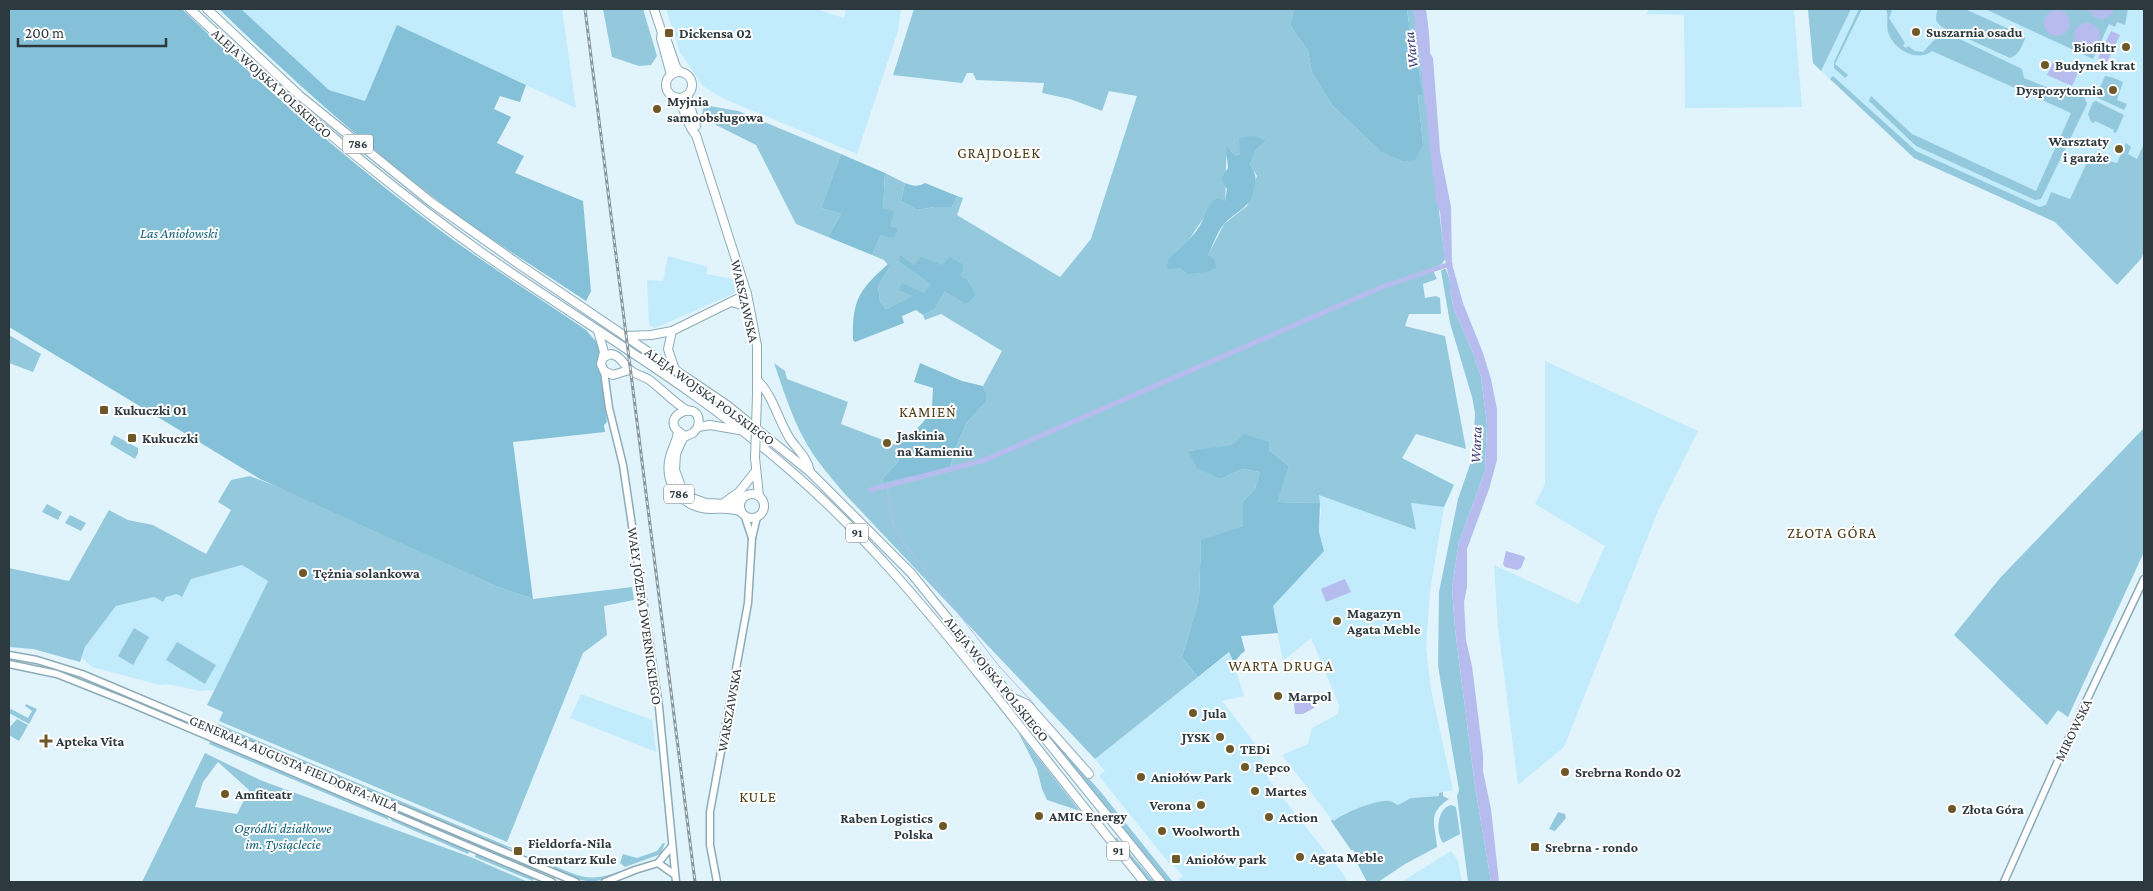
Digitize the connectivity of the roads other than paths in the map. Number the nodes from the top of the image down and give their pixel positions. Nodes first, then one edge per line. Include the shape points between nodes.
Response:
1 (190, 9) edge
2 (207, 9) edge
3 (654, 9) edge
4 (662, 34) junction
5 (680, 72) junction
6 (671, 75) junction
7 (687, 95) junction
8 (676, 97) junction
9 (696, 135) junction
10 (747, 294) junction
11 (731, 302) junction
12 (752, 316) junction
13 (598, 330) junction
14 (672, 330) junction
15 (625, 336) junction
16 (604, 357) junction
17 (622, 363) junction
18 (629, 370) junction
19 (675, 370) junction
20 (604, 371) junction
21 (616, 373) junction
22 (757, 380) junction
23 (607, 387) junction
24 (673, 401) junction
25 (688, 410) junction
26 (676, 416) junction
27 (698, 428) junction
28 (741, 430) junction
29 (678, 432) junction
30 (687, 435) junction
31 (810, 472) junction
32 (753, 474) junction
33 (748, 494) junction
34 (759, 496) junction
35 (740, 501) junction
36 (725, 502) junction
37 (743, 514) junction
38 (757, 518) junction
39 (752, 538) junction
40 (2144, 579) edge
41 (9, 655) edge
42 (9, 664) edge
43 (1011, 697) junction
44 (1089, 774) dead end
45 (672, 846) junction
46 (658, 863) junction
47 (675, 875) junction
48 (615, 880) edge
49 (552, 882) edge
50 (576, 882) edge
51 (605, 882) edge
52 (676, 882) edge
53 (717, 882) edge
54 (1144, 882) edge
55 (1161, 882) edge
56 (2004, 882) edge

1 - 13 main road, ALEJA WOJSKA POLSKIEGO / 786 via 309,118 390,184 484,254
2 - 15 main road, ALEJA WOJSKA POLSKIEGO / 786 via 299,95 431,202
3 - 4 main road
4 - 5 main road
4 - 6 main road
5 - 6 main road
5 - 7 main road via 690,80
6 - 8 main road via 667,88
7 - 8 main road
7 - 9 main road, WARSZAWSKA
8 - 9 main road, WARSZAWSKA
9 - 10 main road, WARSZAWSKA
10 - 11 main road
10 - 12 main road, WARSZAWSKA
11 - 12 main road via 742,305
11 - 14 main road
12 - 22 main road, WARSZAWSKA via 757,346
13 - 16 main road
13 - 28 main road, ALEJA WOJSKA POLSKIEGO
14 - 15 main road via 651,336
14 - 19 main road via 668,349
15 - 19 main road, ALEJA WOJSKA POLSKIEGO
16 - 17 main road via 616,355
16 - 20 main road via 601,364
17 - 18 main road
17 - 21 main road
18 - 21 main road
18 - 24 main road via 647,379
19 - 31 main road, ALEJA WOJSKA POLSKIEGO via 727,405
20 - 21 main road
20 - 23 street, WAŁY JÓZEFA DWERNICKIEGO
21 - 23 street
22 - 31 main road via 766,388 780,422 809,463
22 - 32 main road, WARSZAWSKA, bridge
23 - 45 street, WAŁY JÓZEFA DWERNICKIEGO via 623,465 658,699
24 - 25 main road
24 - 26 main road
25 - 26 main road
25 - 27 main road via 697,416
26 - 29 main road via 674,422
27 - 28 main road via 710,424
27 - 30 main road
28 - 54 main road, ALEJA WOJSKA POLSKIEGO / 91 via 833,509 910,591
29 - 30 main road
29 - 37 main road, 786 via 668,467 670,480 678,494 695,506 735,509
30 - 36 main road via 676,454 674,470 678,483 698,501
31 - 43 main road, ALEJA WOJSKA POLSKIEGO / 91 via 911,573
32 - 33 main road, WARSZAWSKA
32 - 34 main road, WARSZAWSKA
32 - 36 main road via 739,492
33 - 34 main road
33 - 35 main road
34 - 38 main road via 764,507
35 - 36 main road
35 - 37 main road
37 - 38 main road
37 - 39 street, WARSZAWSKA
38 - 39 street, WARSZAWSKA
39 - 53 street, WARSZAWSKA via 748,604 709,820
40 - 56 street, MIROWSKA
41 - 50 street, GENERAŁA AUGUSTA FIELDORFA-NILA via 82,674
42 - 49 street, GENERAŁA AUGUSTA FIELDORFA-NILA via 57,674 130,702
43 - 44 main road via 1026,704
43 - 55 main road, ALEJA WOJSKA POLSKIEGO / 91
45 - 46 street
45 - 47 street, WAŁY JÓZEFA DWERNICKIEGO
46 - 47 street
46 - 48 street
47 - 52 street, WAŁY JÓZEFA DWERNICKIEGO
48 - 51 street

